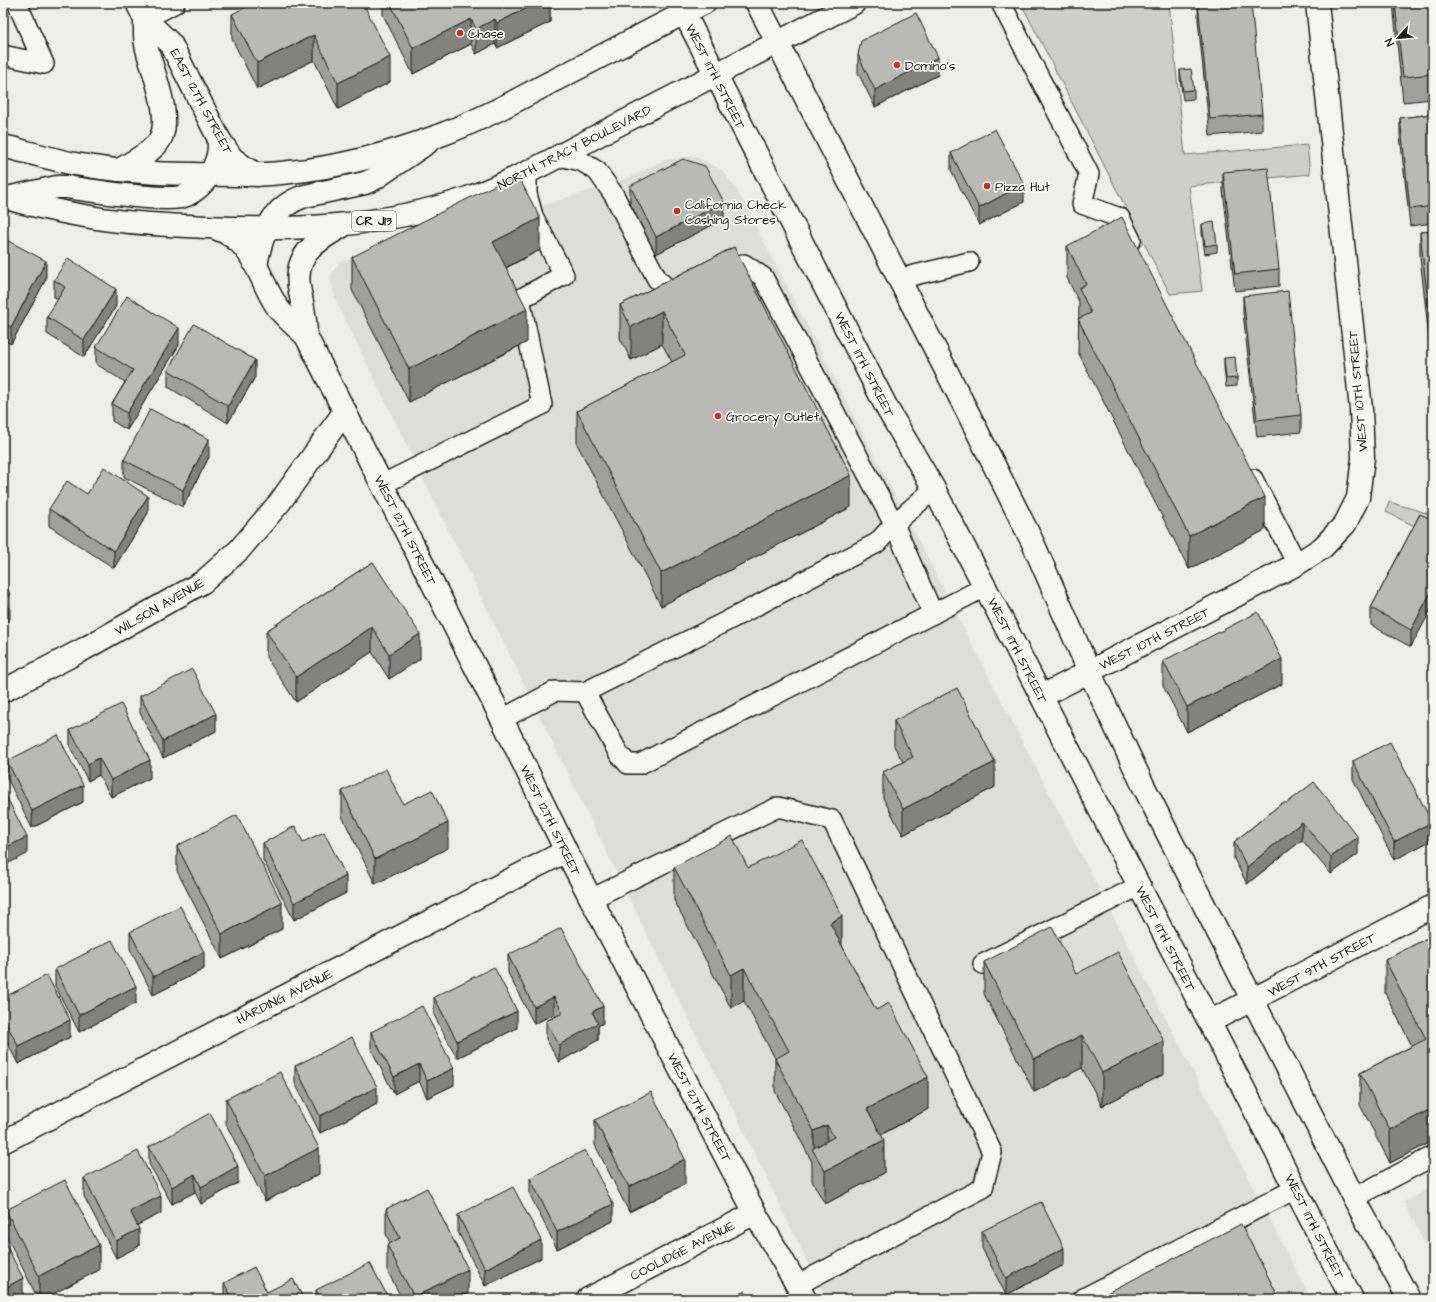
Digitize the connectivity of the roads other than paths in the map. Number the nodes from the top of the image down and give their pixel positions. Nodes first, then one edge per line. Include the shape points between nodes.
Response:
1 (17, 3) edge
2 (175, 3) edge
3 (704, 3) edge
4 (757, 3) edge
5 (854, 3) edge
6 (1001, 3) edge
7 (1317, 3) edge
8 (681, 8) edge
9 (141, 11) edge
10 (778, 43) junction
11 (3, 55) edge
12 (716, 75) junction
13 (436, 137) junction
14 (219, 139) junction
15 (3, 146) edge
16 (559, 156) junction
17 (119, 170) junction
18 (528, 171) junction
19 (209, 175) junction
20 (257, 175) junction
21 (5, 198) edge
22 (344, 225) junction
23 (215, 228) junction
24 (267, 229) junction
25 (1138, 253) edge
26 (969, 262) dead end
27 (256, 266) junction
28 (898, 279) junction
29 (306, 336) junction
30 (345, 411) junction
31 (1246, 465) edge
32 (383, 484) junction
33 (934, 489) junction
34 (894, 524) junction
35 (1297, 564) junction
36 (985, 586) junction
37 (933, 614) junction
38 (1089, 671) junction
39 (3, 692) edge
40 (585, 692) junction
41 (1042, 696) junction
42 (502, 719) junction
43 (566, 851) junction
44 (1140, 886) junction
45 (591, 899) junction
46 (1433, 906) edge
47 (983, 964) edge
48 (1252, 1000) junction
49 (1209, 1022) junction
50 (3, 1142) edge
51 (1433, 1156) edge
52 (1296, 1188) junction
53 (1354, 1198) junction
54 (755, 1213) junction
55 (801, 1292) edge
56 (588, 1299) edge
57 (1082, 1299) edge
58 (1352, 1299) edge
59 (1408, 1299) edge

1 - 11 lane via 44,64
2 - 9 lane
3 - 8 main road
4 - 10 main road
5 - 10 main road, NORTH TRACY BOULEVARD
6 - 25 lane via 1089,174 1082,204 1120,218
7 - 35 main road, WEST 10TH STREET via 1361,410 1363,458 1358,498 1345,524 1322,548
8 - 12 main road, WEST 11TH STREET
8 - 13 main road via 509,104
9 - 14 main road, EAST 12TH STREET via 171,44
9 - 17 main road via 146,48 156,78 164,120 161,138 156,146
10 - 12 main road, NORTH TRACY BOULEVARD
10 - 28 main road
12 - 16 main road, NORTH TRACY BOULEVARD / CR J13
12 - 33 main road, WEST 11TH STREET via 888,410
13 - 20 main road via 342,164
13 - 24 main road via 370,181 296,199 275,215
14 - 19 main road via 218,155
14 - 20 main road, EAST 12TH STREET via 232,158
15 - 17 main road via 76,164
16 - 18 main road, NORTH TRACY BOULEVARD / CR J13
16 - 34 lane via 581,161 597,171 614,195 657,279 666,289 679,291 725,267 744,264 763,277
17 - 19 main road
18 - 22 main road, NORTH TRACY BOULEVARD / CR J13 via 478,193 434,208
18 - 32 lane via 527,194 533,216 564,275 520,299 542,405
19 - 20 main road
19 - 21 main road via 195,190 180,197 130,196 57,187
21 - 23 main road, NORTH TRACY BOULEVARD / CR J13 via 96,218 142,224
22 - 24 main road, NORTH TRACY BOULEVARD / CR J13
22 - 29 main road via 319,239 306,253 299,269 299,292 306,321
23 - 24 main road, NORTH TRACY BOULEVARD / CR J13
23 - 27 main road via 236,238 247,249
24 - 27 main road via 258,250
26 - 28 lane
27 - 29 main road via 278,308
28 - 38 main road via 1033,543
29 - 30 main road, WEST 12TH STREET
30 - 32 main road, WEST 12TH STREET
30 - 39 main road, WILSON AVENUE via 280,502 239,550 203,582
31 - 35 lane
32 - 42 main road, WEST 12TH STREET
33 - 34 lane
33 - 36 main road, WEST 11TH STREET
34 - 37 lane
34 - 40 lane via 877,543
35 - 38 main road, WEST 10TH STREET
36 - 37 lane
36 - 41 main road, WEST 11TH STREET
37 - 40 lane via 640,764 628,764 619,754
38 - 41 main road, WEST 10TH STREET
38 - 48 main road via 1143,785
40 - 42 lane via 554,692
41 - 44 main road, WEST 11TH STREET
42 - 43 main road, WEST 12TH STREET
43 - 45 main road, WEST 12TH STREET
43 - 50 main road, HARDING AVENUE
44 - 47 lane
44 - 49 main road, WEST 11TH STREET
45 - 54 main road, WEST 12TH STREET
45 - 55 lane via 778,807 832,820 992,1152 983,1188
46 - 48 main road, WEST 9TH STREET
48 - 49 main road, WEST 9TH STREET
48 - 53 main road
49 - 52 main road, WEST 11TH STREET
51 - 53 lane
52 - 57 lane
52 - 58 main road, WEST 11TH STREET
53 - 59 main road
54 - 55 main road, WEST 12TH STREET
54 - 56 main road, COOLIDGE AVENUE

